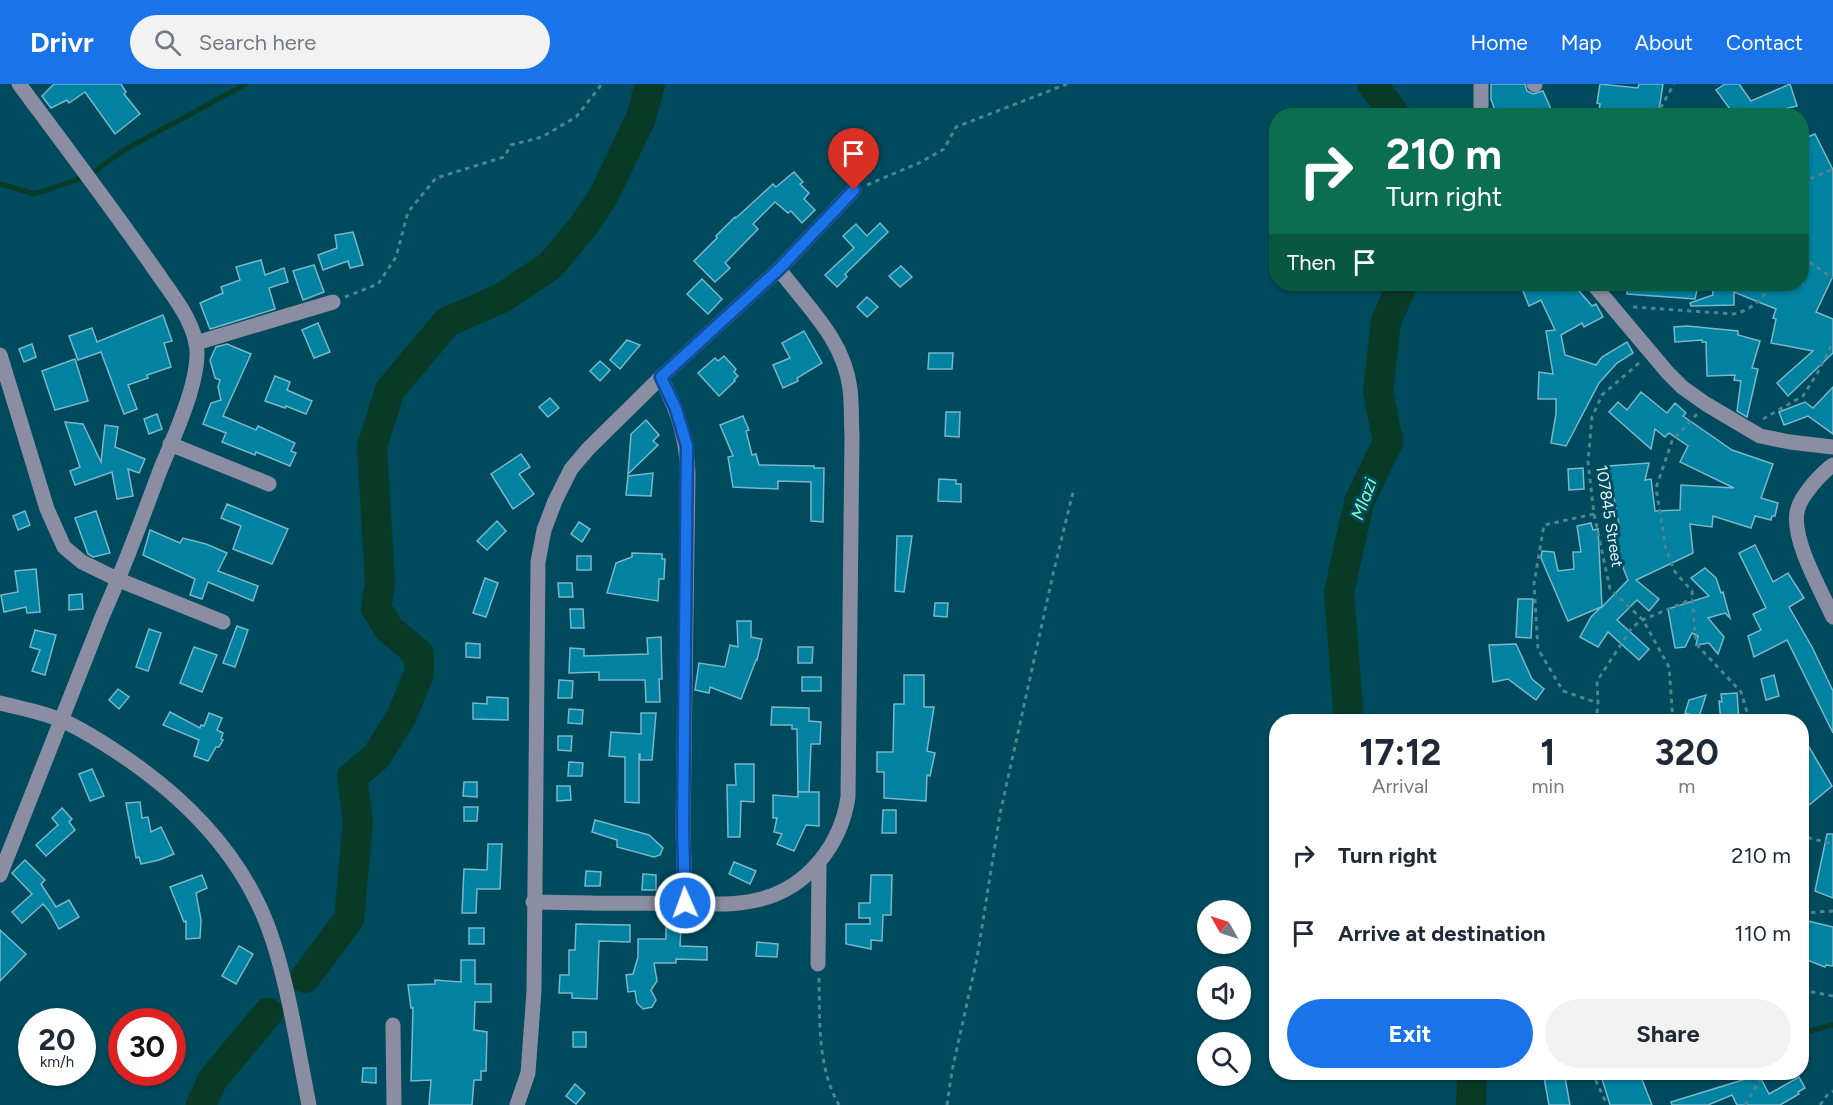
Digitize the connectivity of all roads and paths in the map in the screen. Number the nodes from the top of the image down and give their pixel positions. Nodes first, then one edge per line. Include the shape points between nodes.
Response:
1 (19, 84) edge
2 (602, 84) edge
3 (1067, 84) edge
4 (1481, 84) edge
5 (1674, 84) edge
6 (1481, 108) edge
7 (1660, 108) edge
8 (1833, 169) edge
9 (1809, 179) edge
10 (854, 190) joint
11 (1809, 262) edge
12 (779, 269) junction
13 (1833, 278) edge
14 (1599, 291) edge
15 (1767, 291) edge
16 (333, 302) joint
17 (1611, 305) junction
18 (1833, 342) edge
19 (196, 343) junction
20 (1652, 353) junction
21 (0, 355) edge
22 (661, 377) junction
23 (1706, 404) junction
24 (1746, 428) junction
25 (170, 444) junction
26 (1833, 447) edge
27 (1833, 465) edge
28 (269, 484) dead end
29 (1074, 488) dead end
30 (1594, 514) junction
31 (119, 580) junction
32 (1692, 599) junction
33 (1833, 617) edge
34 (1642, 621) junction
35 (223, 622) dead end
36 (0, 703) edge
37 (1598, 703) junction
38 (1597, 714) edge
39 (1672, 714) edge
40 (1748, 714) edge
41 (61, 720) junction
42 (1809, 838) edge
43 (1833, 844) edge
44 (819, 863) junction
45 (0, 875) edge
46 (533, 902) junction
47 (685, 903) junction
48 (1833, 911) edge
49 (1809, 913) edge
50 (818, 963) joint
51 (1809, 991) edge
52 (1833, 996) edge
53 (393, 1025) dead end
54 (1596, 1080) edge
55 (1760, 1080) edge
56 (1833, 1091) edge
57 (309, 1105) edge
58 (394, 1105) edge
59 (517, 1105) edge
60 (837, 1105) edge
61 (947, 1105) edge
62 (1607, 1105) edge
63 (1745, 1105) edge
64 (1820, 1105) edge

1 - 19 street via 173,297
2 - 16 path via 576,117 542,136 511,145 504,157 436,178 408,212 396,257 378,284
3 - 10 path via 956,127 944,149
4 - 6 street
5 - 7 path
8 - 9 path
10 - 12 street
11 - 13 path
12 - 22 street
12 - 44 street via 836,344 850,389 848,797 841,828
14 - 17 street
15 - 17 path via 1748,310 1734,314
16 - 19 street
17 - 20 street
18 - 24 path via 1803,396
19 - 25 street via 195,374
20 - 23 street via 1682,387
20 - 30 path, 107845 Street via 1602,395 1592,417 1588,462
21 - 31 street via 58,537 72,555
22 - 46 street via 571,469 544,530 537,585
22 - 47 street via 682,427 687,456
23 - 24 street
23 - 32 path via 1672,441 1656,488 1666,550 1675,572 1692,591
24 - 26 street via 1760,436
25 - 28 street
25 - 31 street
27 - 33 street via 1802,499 1796,520 1801,546
29 - 61 path via 1000,814 977,958
30 - 34 path, 107845 Street via 1610,589
30 - 37 path via 1544,525 1534,584 1538,650 1563,691
31 - 35 street
31 - 41 street
32 - 34 path
32 - 40 path via 1698,646 1741,692
34 - 37 path via 1631,629 1597,681
34 - 39 path, 107845 Street via 1669,667
36 - 41 street
37 - 38 path
41 - 45 street
41 - 57 street via 102,742 162,783 233,861 273,940
42 - 43 path
44 - 47 street via 786,890 757,900
44 - 50 street
46 - 47 street
46 - 59 street via 530,1054
48 - 49 path
50 - 60 path via 821,1056
51 - 52 path
53 - 58 street
54 - 62 path
55 - 63 path
56 - 64 path

